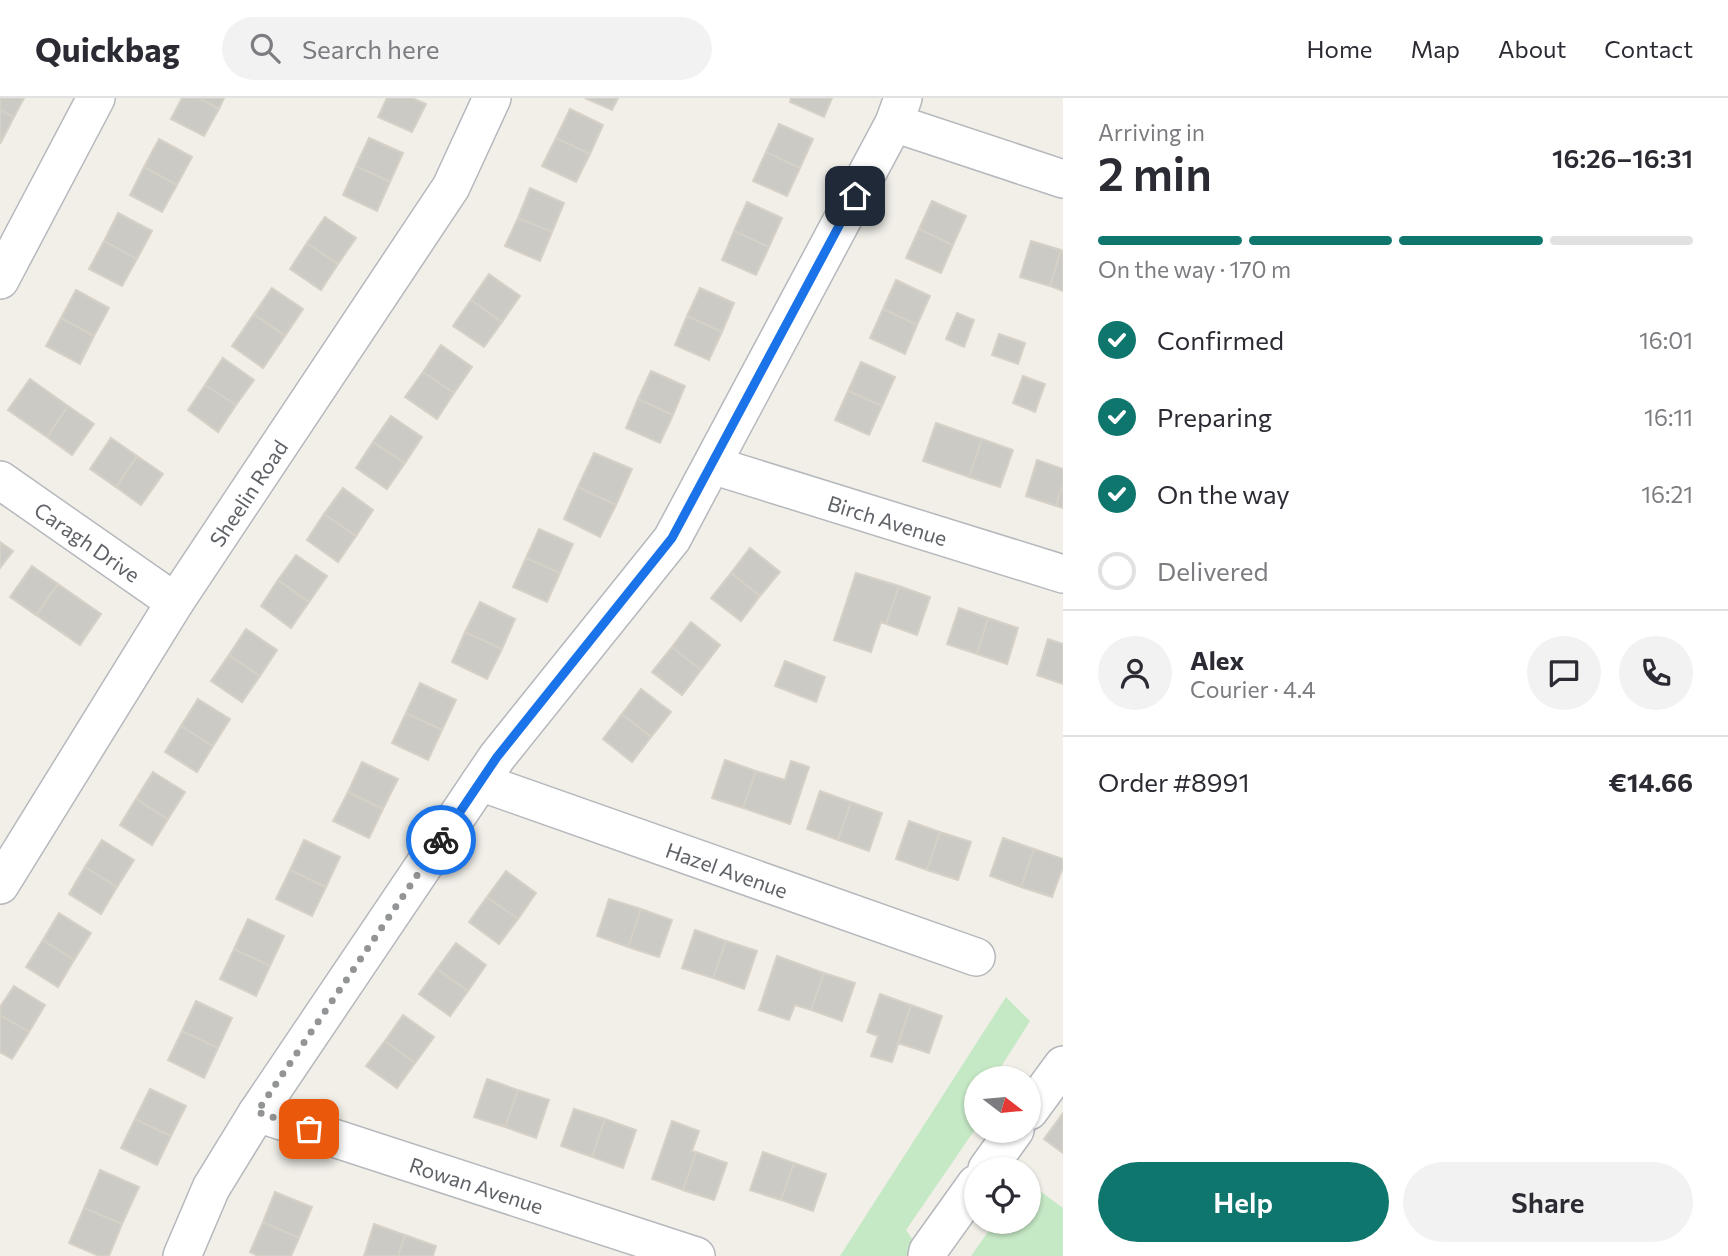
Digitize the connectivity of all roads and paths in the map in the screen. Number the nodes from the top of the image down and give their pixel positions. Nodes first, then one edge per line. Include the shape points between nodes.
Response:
1 (96, 98) edge
2 (492, 98) edge
3 (899, 110) edge
4 (1063, 179) edge
5 (0, 280) edge
6 (712, 465) junction
7 (0, 480) edge
8 (1063, 574) edge
9 (175, 602) junction
10 (480, 782) junction
11 (0, 886) edge
12 (976, 957) dead end
13 (1063, 1065) edge
14 (1041, 1095) edge
15 (257, 1112) junction
16 (964, 1201) edge
17 (182, 1256) edge
18 (696, 1256) edge
19 (927, 1256) edge

1 - 5 street
2 - 9 street, Sheelin Road via 451,187
3 - 4 street
3 - 6 street
6 - 8 street, Birch Avenue
6 - 10 street via 672,538
7 - 9 street, Caragh Drive
9 - 11 street, Sheelin Road
10 - 12 street, Hazel Avenue
10 - 15 street
13 - 14 street
15 - 17 street via 211,1188
15 - 18 street, Rowan Avenue
16 - 19 street

